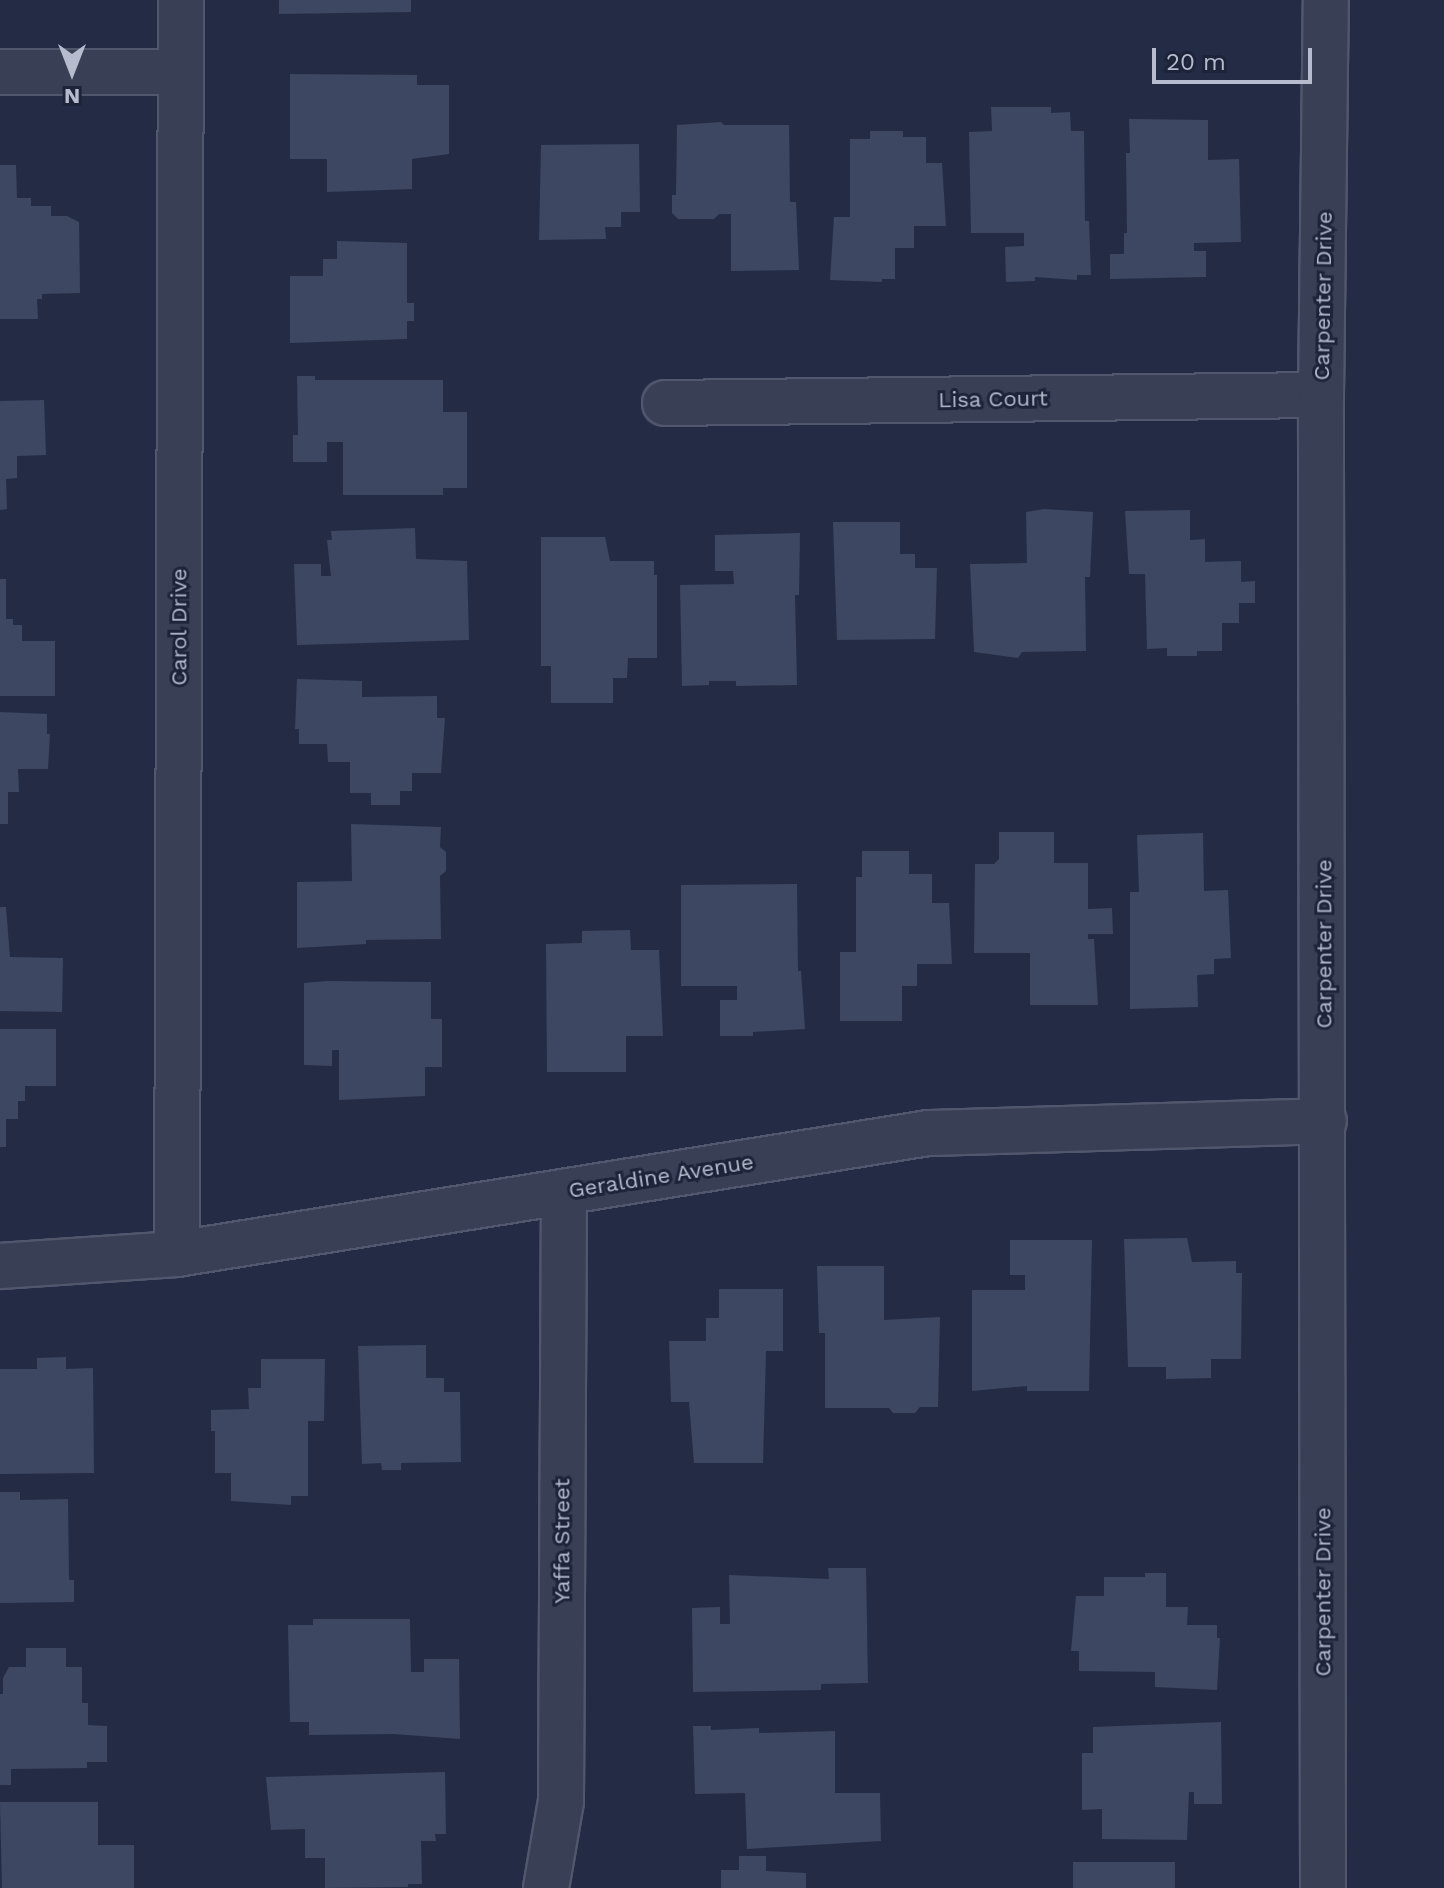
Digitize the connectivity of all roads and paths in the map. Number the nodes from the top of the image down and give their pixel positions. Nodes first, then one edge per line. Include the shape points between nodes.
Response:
1 (181, 0) edge
2 (1326, 0) edge
3 (0, 72) edge
4 (181, 72) junction
5 (1321, 395) junction
6 (665, 403) dead end
7 (1324, 1121) junction
8 (564, 1192) junction
9 (177, 1254) junction
10 (0, 1266) edge
11 (546, 1888) edge
12 (1323, 1888) edge

1 - 4 street, Carol Drive
2 - 5 street, Carpenter Drive
3 - 4 street
4 - 9 street, Carol Drive
5 - 6 street, Lisa Court
5 - 7 street, Carpenter Drive
7 - 8 street, Geraldine Avenue via 928,1133
7 - 12 street, Carpenter Drive
8 - 9 street, Geraldine Avenue
8 - 11 street, Yaffa Street via 561,1801
9 - 10 street, Geraldine Avenue

